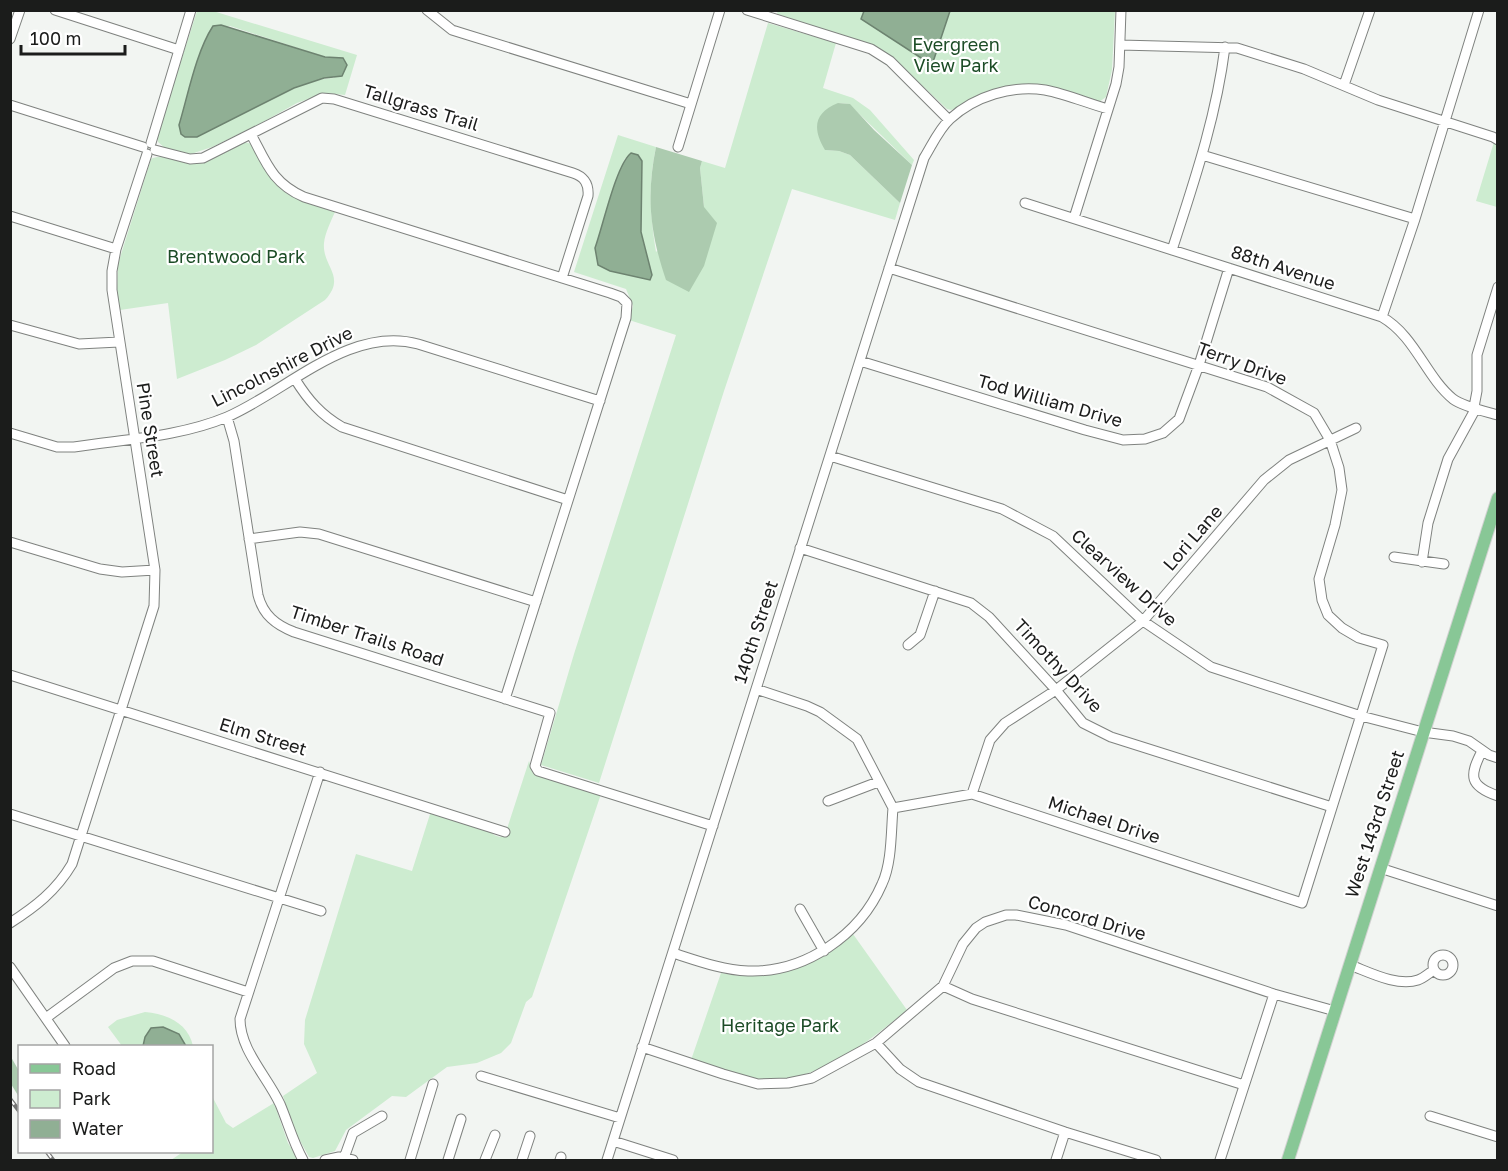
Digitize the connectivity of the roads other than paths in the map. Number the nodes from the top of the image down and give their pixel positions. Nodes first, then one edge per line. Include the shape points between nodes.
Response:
1 (20, 10) edge
2 (55, 10) edge
3 (191, 10) edge
4 (428, 10) edge
5 (720, 10) edge
6 (747, 10) edge
7 (1121, 10) edge
8 (1370, 10) edge
9 (1479, 10) edge
10 (10, 39) edge
11 (1119, 45) junction
12 (1225, 47) junction
13 (179, 50) junction
14 (1344, 85) junction
15 (691, 104) junction
16 (10, 105) edge
17 (1108, 109) junction
18 (949, 120) junction
19 (1445, 120) junction
20 (250, 134) junction
21 (1497, 140) edge
22 (678, 147) dead end
23 (149, 149) junction
24 (1203, 155) junction
25 (1025, 203) dead end
26 (10, 216) edge
27 (1074, 218) junction
28 (1415, 219) junction
29 (116, 249) junction
30 (1172, 250) junction
31 (889, 268) junction
32 (1229, 268) junction
33 (562, 278) junction
34 (1497, 287) edge
35 (1382, 316) junction
36 (10, 325) edge
37 (119, 342) junction
38 (860, 361) junction
39 (1199, 365) junction
40 (295, 379) junction
41 (600, 401) junction
42 (1475, 408) junction
43 (1497, 415) edge
44 (227, 417) junction
45 (1356, 428) dead end
46 (10, 433) edge
47 (135, 438) junction
48 (1330, 440) junction
49 (830, 456) junction
50 (1497, 498) edge
51 (568, 500) junction
52 (249, 539) junction
53 (10, 542) edge
54 (800, 548) junction
55 (1394, 557) dead end
56 (1422, 562) junction
57 (1444, 564) dead end
58 (155, 570) junction
59 (935, 591) junction
60 (536, 602) junction
61 (1143, 621) junction
62 (908, 645) dead end
63 (10, 675) edge
64 (756, 689) junction
65 (1056, 690) junction
66 (505, 699) junction
67 (122, 711) junction
68 (1361, 716) junction
69 (1423, 732) junction
70 (1482, 751) junction
71 (1497, 758) edge
72 (320, 772) junction
73 (878, 782) junction
74 (972, 794) junction
75 (1497, 796) edge
76 (828, 801) dead end
77 (1332, 807) junction
78 (893, 808) junction
79 (10, 814) edge
80 (713, 826) junction
81 (505, 832) dead end
82 (82, 836) junction
83 (1380, 868) junction
84 (278, 899) junction
85 (1497, 906) edge
86 (800, 909) dead end
87 (321, 911) dead end
88 (10, 924) edge
89 (824, 951) junction
90 (673, 953) junction
91 (1350, 965) junction
92 (10, 967) edge
93 (1434, 969) dead end
94 (943, 986) junction
95 (248, 992) junction
96 (1274, 994) junction
97 (1335, 1011) junction
98 (46, 1018) junction
99 (876, 1043) junction
100 (64, 1045) edge
101 (642, 1047) junction
102 (481, 1076) dead end
103 (433, 1084) dead end
104 (1244, 1085) junction
105 (382, 1116) dead end
106 (1430, 1116) dead end
107 (461, 1119) dead end
108 (620, 1119) junction
109 (1065, 1132) junction
110 (495, 1135) dead end
111 (530, 1136) dead end
112 (1497, 1137) edge
113 (613, 1142) junction
114 (349, 1159) edge
115 (303, 1161) edge
116 (325, 1161) edge
117 (410, 1161) edge
118 (448, 1161) edge
119 (485, 1161) edge
120 (522, 1161) edge
121 (607, 1161) edge
122 (674, 1161) edge
123 (1056, 1161) edge
124 (1156, 1161) edge
125 (1220, 1161) edge
126 (1288, 1161) edge

1 - 10 street
2 - 13 street
3 - 13 street, Pine Street
4 - 15 street via 460,33
5 - 15 street
6 - 18 street via 871,50 890,61
7 - 11 street
8 - 14 street
9 - 19 street
11 - 12 street
11 - 17 street via 1119,67
12 - 14 street via 1304,69
12 - 24 street
13 - 23 street, Pine Street
14 - 19 street via 1378,100
15 - 22 street
16 - 23 street, Tallgrass Trail
17 - 18 street via 1046,90 1016,89 978,100
17 - 27 street
18 - 31 street, 140th Street via 924,158
19 - 21 street
19 - 28 street
20 - 23 street, Tallgrass Trail via 203,158 190,159
20 - 33 street via 274,177 298,194
20 - 33 street, Tallgrass Trail via 322,98 334,99 578,174 587,182 588,196
23 - 29 street, Pine Street
24 - 28 street
24 - 30 street
25 - 27 street, 88th Avenue
26 - 29 street
27 - 30 street, 88th Avenue
28 - 35 street
29 - 37 street, Pine Street via 111,271
30 - 32 street, 88th Avenue
31 - 38 street, 140th Street
31 - 39 street, Terry Drive
32 - 35 street, 88th Avenue
32 - 39 street, Tod William Drive
33 - 41 street via 617,295 627,309
34 - 42 street via 1477,355
35 - 42 street, 88th Avenue via 1405,335 1454,399
36 - 37 street via 79,344
37 - 47 street, Pine Street
38 - 39 street, Tod William Drive via 1124,440 1145,440 1163,433 1179,419
38 - 49 street, 140th Street
39 - 48 street, Terry Drive via 1267,387 1314,414
40 - 41 street, Lincolnshire Drive via 350,348 366,342 399,340
40 - 44 street, Lincolnshire Drive
40 - 51 street via 311,403 342,427
41 - 51 street
42 - 43 street, 88th Avenue
42 - 56 street via 1448,459 1428,523
44 - 47 street, Lincolnshire Drive
44 - 52 street, Timber Trails Road
45 - 48 street, Lori Lane
46 - 47 street, Lincolnshire Drive via 57,447
47 - 58 street, Pine Street
48 - 61 street, Lori Lane via 1290,460 1264,480
48 - 68 street, Terry Drive via 1342,490 1319,579 1322,600 1328,615 1342,628 1383,645
49 - 54 street, 140th Street
49 - 61 street, Clearview Drive via 1002,509 1026,520 1053,536
50 - 69 main road, West 143rd Street
51 - 60 street
52 - 60 street via 300,532 319,534
52 - 66 street, Timber Trails Road via 260,602 267,615 283,628
53 - 58 street via 106,570
54 - 59 street, Timothy Drive
54 - 64 street, 140th Street
55 - 56 street
56 - 57 street
58 - 67 street, Pine Street via 153,613
59 - 62 street via 920,635
59 - 65 street, Timothy Drive via 971,603 989,617
60 - 66 street
61 - 65 street, Lori Lane
61 - 68 street, Clearview Drive via 1211,667
63 - 67 street, Elm Street
64 - 73 street via 820,712 857,739
64 - 80 street, 140th Street
65 - 74 street, Lori Lane via 1005,723 990,740
65 - 77 street, Timothy Drive via 1083,723 1111,738
66 - 80 street, Timber Trails Road via 550,713 535,766 538,771
67 - 72 street, Elm Street
67 - 82 street, Pine Street
68 - 69 street, Clearview Drive
68 - 77 street
69 - 70 street, Clearview Drive via 1469,741
69 - 83 main road, West 143rd Street
70 - 71 street, Clearview Drive
70 - 75 street via 1473,769 1474,779 1483,790
72 - 81 street, Elm Street
72 - 84 street
73 - 76 street
73 - 78 street
74 - 77 street, Michael Drive via 1302,903
74 - 78 street, Michael Drive
78 - 89 street via 883,882 869,909 847,934
79 - 82 street
80 - 90 street, 140th Street
82 - 84 street
82 - 88 street, Pine Street via 60,883
83 - 85 street
83 - 91 main road, West 143rd Street
84 - 87 street
84 - 95 street
86 - 89 street
89 - 90 street via 777,969 749,971 718,968
90 - 101 street, 140th Street
91 - 93 street via 1384,978 1409,982
91 - 97 main road, West 143rd Street
92 - 98 street
94 - 96 street, Concord Drive via 963,944 976,928 994,918 1016,915 1066,926
94 - 99 street, Concord Drive
94 - 104 street via 972,999
95 - 98 street via 153,961 132,961 114,968
95 - 115 street via 240,1019 242,1035 280,1105
96 - 97 street, Concord Drive
96 - 104 street
97 - 126 main road, West 143rd Street
98 - 100 street
99 - 101 street, Concord Drive via 812,1078 758,1084
99 - 109 street via 900,1070 919,1082
101 - 108 street, 140th Street
102 - 108 street
103 - 117 street
104 - 125 street
105 - 114 street via 353,1132
106 - 112 street
107 - 118 street
108 - 113 street, 140th Street
109 - 123 street
109 - 124 street
110 - 119 street
111 - 120 street
113 - 121 street, 140th Street
113 - 122 street
114 - 116 street

